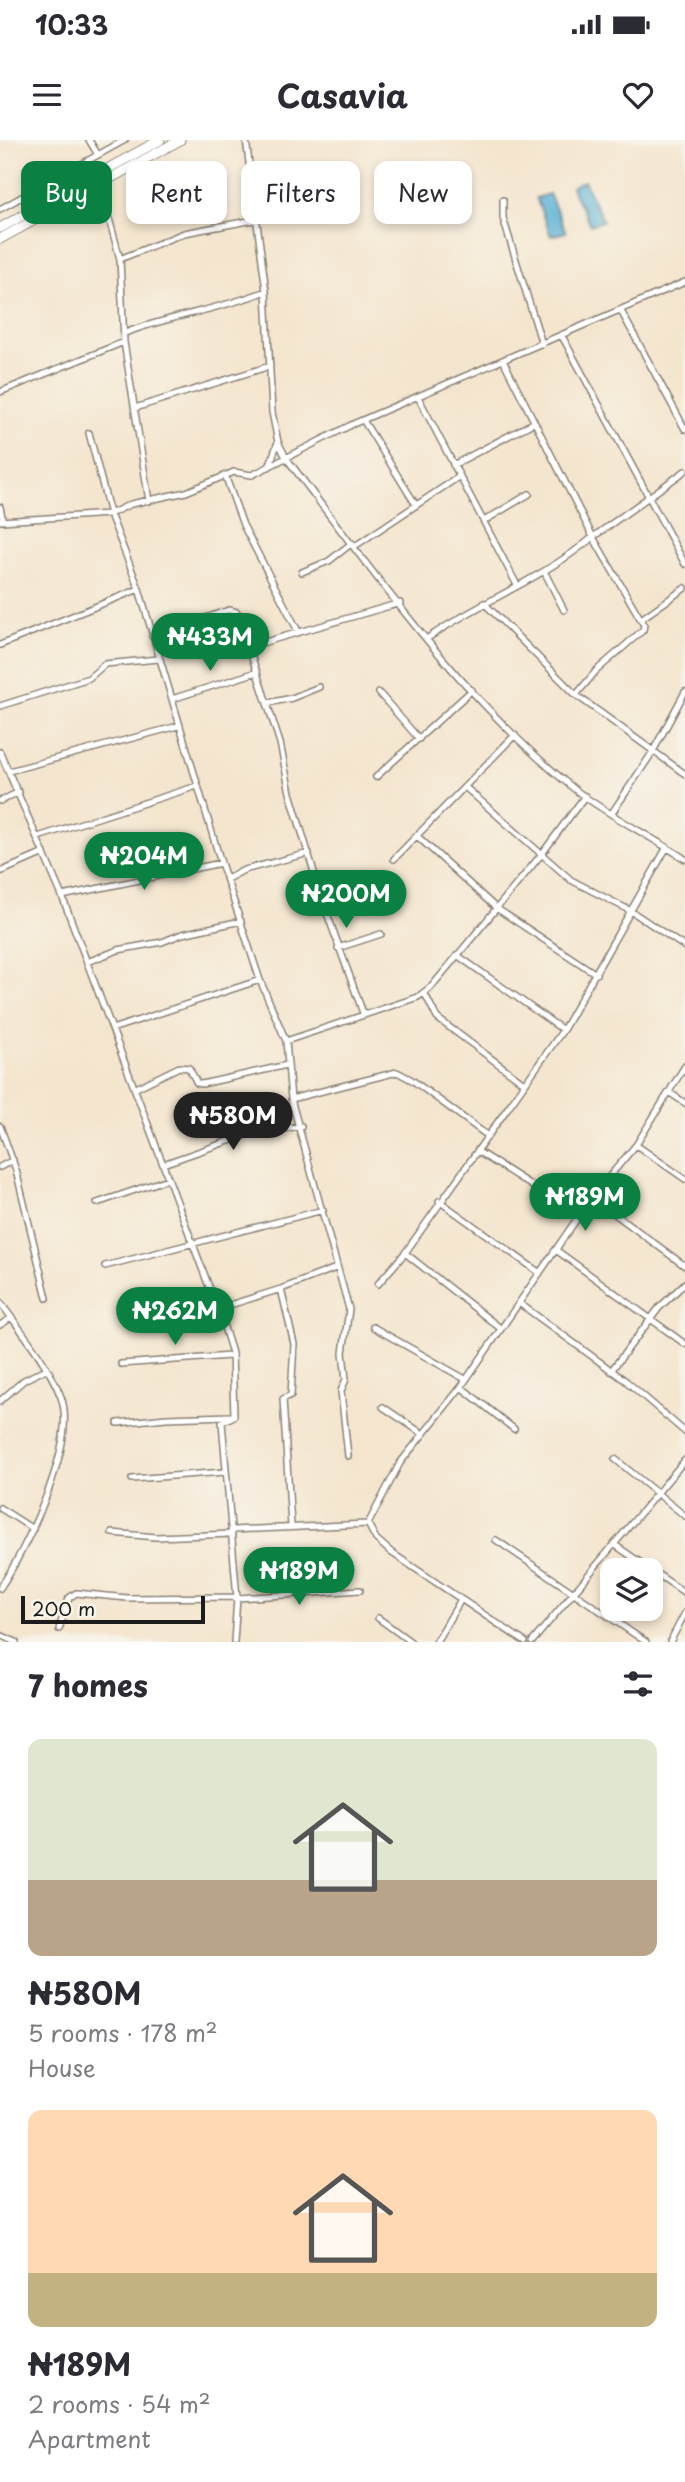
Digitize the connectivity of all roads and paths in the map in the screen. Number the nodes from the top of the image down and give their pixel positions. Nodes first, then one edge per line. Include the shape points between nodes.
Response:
1 (89, 140) edge
2 (125, 140) edge
3 (160, 140) edge
4 (180, 140) edge
5 (246, 140) edge
6 (98, 155) junction
7 (248, 161) edge
8 (112, 178) edge
9 (503, 200) dead end
10 (0, 209) edge
11 (241, 222) edge
12 (28, 224) edge
13 (111, 224) edge
14 (255, 224) edge
15 (0, 228) edge
16 (0, 239) edge
17 (120, 259) junction
18 (684, 283) edge
19 (266, 291) junction
20 (621, 311) junction
21 (125, 333) junction
22 (562, 336) junction
23 (124, 342) junction
24 (542, 344) junction
25 (503, 359) junction
26 (270, 366) junction
27 (0, 392) edge
28 (418, 397) junction
29 (135, 408) junction
30 (363, 420) junction
31 (533, 423) junction
32 (685, 429) edge
33 (89, 433) dead end
34 (278, 443) junction
35 (287, 456) junction
36 (453, 465) junction
37 (269, 467) junction
38 (685, 471) edge
39 (225, 475) junction
40 (460, 476) junction
41 (529, 494) dead end
42 (648, 496) junction
43 (149, 501) junction
44 (416, 505) junction
45 (0, 507) edge
46 (110, 514) junction
47 (2, 521) edge
48 (484, 521) junction
49 (593, 537) junction
50 (354, 545) junction
51 (685, 564) edge
52 (302, 572) dead end
53 (545, 573) junction
54 (517, 585) junction
55 (685, 588) edge
56 (139, 589) junction
57 (400, 603) junction
58 (484, 603) junction
59 (564, 610) dead end
60 (641, 619) junction
61 (298, 631) junction
62 (152, 636) junction
63 (428, 638) junction
64 (0, 645) edge
65 (248, 647) junction
66 (158, 659) junction
67 (257, 672) junction
68 (319, 687) dead end
69 (472, 690) junction
70 (685, 692) edge
71 (379, 693) dead end
72 (576, 695) junction
73 (172, 699) junction
74 (268, 703) junction
75 (0, 706) edge
76 (178, 726) junction
77 (515, 735) junction
78 (419, 739) junction
79 (0, 752) edge
80 (652, 753) junction
81 (9, 771) junction
82 (685, 774) edge
83 (376, 777) dead end
84 (197, 786) junction
85 (466, 788) junction
86 (19, 792) junction
87 (585, 796) junction
88 (0, 802) edge
89 (612, 813) junction
90 (417, 836) junction
91 (38, 837) junction
92 (667, 847) junction
93 (44, 853) junction
94 (309, 853) junction
95 (541, 855) junction
96 (394, 859) dead end
97 (685, 859) edge
98 (221, 863) junction
99 (0, 872) edge
100 (227, 879) junction
101 (61, 896) junction
102 (496, 908) junction
103 (631, 911) junction
104 (241, 921) junction
105 (381, 934) dead end
106 (685, 947) edge
107 (338, 948) junction
108 (457, 955) junction
109 (87, 962) junction
110 (596, 974) junction
111 (260, 980) junction
112 (424, 992) junction
113 (363, 1013) junction
114 (112, 1029) junction
115 (563, 1030) junction
116 (286, 1041) junction
117 (287, 1065) junction
118 (685, 1066) edge
119 (524, 1083) junction
120 (136, 1088) junction
121 (670, 1093) junction
122 (291, 1099) junction
123 (685, 1103) edge
124 (0, 1126) edge
125 (301, 1126) junction
126 (488, 1136) junction
127 (636, 1146) junction
128 (477, 1151) junction
129 (13, 1160) junction
130 (163, 1164) junction
131 (0, 1167) edge
132 (168, 1180) junction
133 (685, 1180) edge
134 (592, 1197) junction
135 (439, 1202) junction
136 (97, 1203) dead end
137 (323, 1210) junction
138 (581, 1217) junction
139 (191, 1242) junction
140 (556, 1250) junction
141 (405, 1253) junction
142 (105, 1266) dead end
143 (685, 1266) edge
144 (336, 1268) junction
145 (540, 1273) junction
146 (685, 1283) edge
147 (378, 1284) dead end
148 (281, 1289) junction
149 (214, 1297) junction
150 (47, 1298) dead end
151 (0, 1302) edge
152 (519, 1303) junction
153 (217, 1309) junction
154 (11, 1318) junction
155 (651, 1321) junction
156 (0, 1325) edge
157 (131, 1326) dead end
158 (373, 1326) dead end
159 (500, 1328) junction
160 (685, 1344) edge
161 (230, 1356) junction
162 (121, 1364) dead end
163 (46, 1369) junction
164 (611, 1371) junction
165 (465, 1380) junction
166 (461, 1387) junction
167 (0, 1401) edge
168 (383, 1407) dead end
169 (234, 1416) junction
170 (118, 1423) dead end
171 (514, 1429) dead end
172 (685, 1432) edge
173 (423, 1434) junction
174 (348, 1456) dead end
175 (615, 1459) dead end
176 (685, 1460) edge
177 (225, 1472) junction
178 (132, 1479) dead end
179 (657, 1494) junction
180 (0, 1508) edge
181 (685, 1516) edge
182 (368, 1524) junction
183 (291, 1526) junction
184 (33, 1529) junction
185 (232, 1532) junction
186 (112, 1533) dead end
187 (496, 1539) dead end
188 (615, 1545) junction
189 (0, 1588) edge
190 (360, 1590) dead end
191 (685, 1593) edge
192 (574, 1595) junction
193 (237, 1597) junction
194 (460, 1601) junction
195 (685, 1613) edge
196 (378, 1618) dead end
197 (682, 1628) edge
198 (59, 1629) dead end
199 (0, 1635) edge
200 (16, 1642) edge
201 (234, 1642) edge
202 (411, 1642) edge
203 (436, 1642) edge
204 (525, 1642) edge
205 (532, 1642) edge
206 (646, 1642) edge
207 (670, 1642) edge

1 - 6 street
2 - 6 street
3 - 15 highway
4 - 8 highway
5 - 7 street
6 - 10 street
9 - 24 street via 503,218
11 - 17 street via 184,233
12 - 16 highway
13 - 17 street
14 - 19 street
17 - 21 street
18 - 20 street
19 - 21 street via 232,305 172,316
19 - 26 street
20 - 22 street
20 - 32 street
21 - 23 street
22 - 24 street
22 - 42 street
23 - 27 street
23 - 29 street
24 - 25 street
25 - 28 street
25 - 31 street
26 - 29 street
26 - 34 street
28 - 30 street
28 - 36 street
29 - 43 street
30 - 35 street
30 - 44 street
31 - 36 street
31 - 49 street
33 - 46 street
34 - 35 street
34 - 37 street
35 - 37 street
35 - 50 street
36 - 40 street
37 - 39 street via 252,475
38 - 42 street
39 - 43 street
39 - 61 street via 243,525
40 - 44 street
40 - 48 street
41 - 48 street
42 - 49 street
42 - 51 street
43 - 46 street
44 - 50 street
45 - 47 street
46 - 47 street
46 - 56 street
48 - 54 street
49 - 53 street
49 - 60 street
50 - 52 street
50 - 57 street
53 - 54 street
53 - 59 street
54 - 58 street
55 - 60 street
56 - 62 street
56 - 64 street
57 - 61 street
57 - 63 street
58 - 63 street
58 - 72 street
60 - 72 street via 643,631 596,671
61 - 65 street
62 - 65 street via 233,609
62 - 66 street
63 - 69 street
65 - 67 street
66 - 73 street
66 - 75 street via 105,664 89,678
67 - 73 street
67 - 74 street
68 - 74 street
69 - 77 street
69 - 78 street
70 - 80 street
71 - 78 street
72 - 80 street
73 - 76 street
74 - 94 street
76 - 81 street
76 - 84 street
77 - 85 street
77 - 87 street
78 - 83 street
79 - 81 street
80 - 82 street
80 - 89 street
81 - 86 street
84 - 91 street
84 - 98 street
85 - 90 street
85 - 95 street
86 - 88 street
86 - 91 street
87 - 89 street
87 - 95 street
89 - 92 street
90 - 96 street
90 - 102 street
91 - 93 street
92 - 97 street
92 - 103 street
93 - 99 street
93 - 101 street
94 - 100 street via 243,870
94 - 107 street
95 - 102 street
95 - 103 street via 571,880
98 - 100 street
98 - 101 street
100 - 104 street
101 - 109 street
102 - 108 street
102 - 110 street
103 - 106 street
103 - 110 street
104 - 109 street via 117,950
104 - 111 street
105 - 107 street
107 - 113 street
108 - 112 street
108 - 115 street
109 - 114 street
110 - 115 street
111 - 114 street
111 - 116 street
112 - 113 street
112 - 119 street via 437,1018
113 - 116 street
114 - 120 street
115 - 119 street
116 - 117 street
117 - 120 street via 202,1084 190,1068 179,1067
117 - 122 street
118 - 121 street
119 - 126 street
120 - 130 street
121 - 123 street
121 - 127 street
122 - 125 street
122 - 126 street via 397,1072
124 - 129 street
125 - 130 street via 252,1133
125 - 137 street
126 - 128 street
127 - 133 street
127 - 134 street
128 - 135 street
128 - 138 street
129 - 131 street
129 - 150 street
130 - 132 street
132 - 136 street
132 - 139 street
134 - 138 street
134 - 143 street
135 - 141 street
135 - 145 street
137 - 139 street via 210,1241
137 - 144 street
138 - 140 street
139 - 142 street
139 - 149 street
140 - 145 street
140 - 155 street
141 - 147 street
141 - 159 street
144 - 148 street
144 - 174 street via 349,1309 343,1353 346,1379 341,1391
145 - 152 street
146 - 155 street
148 - 153 street
148 - 183 street via 295,1344 291,1395 283,1399
149 - 153 street
149 - 157 street
151 - 154 street
152 - 159 street
152 - 164 street
153 - 161 street
154 - 156 street
154 - 163 street
155 - 160 street
155 - 164 street
158 - 165 street
159 - 165 street
161 - 162 street
161 - 169 street
163 - 167 street via 24,1380
163 - 184 street via 62,1399 65,1420 54,1471
164 - 172 street
165 - 166 street
166 - 171 street
166 - 173 street
168 - 173 street
169 - 170 street
169 - 177 street via 222,1422
173 - 182 street via 400,1463
175 - 179 street
176 - 179 street
177 - 178 street
177 - 185 street
179 - 181 street
179 - 188 street
180 - 184 street
182 - 183 street
182 - 194 street via 392,1553
183 - 185 street
184 - 189 street
185 - 186 street
185 - 193 street
187 - 192 street
188 - 191 street
188 - 192 street
190 - 193 street
192 - 205 street
192 - 206 street
193 - 198 street via 127,1598 76,1593 69,1598
193 - 201 street
194 - 203 street
194 - 204 street
195 - 197 street
196 - 202 street
197 - 207 street
199 - 200 street

